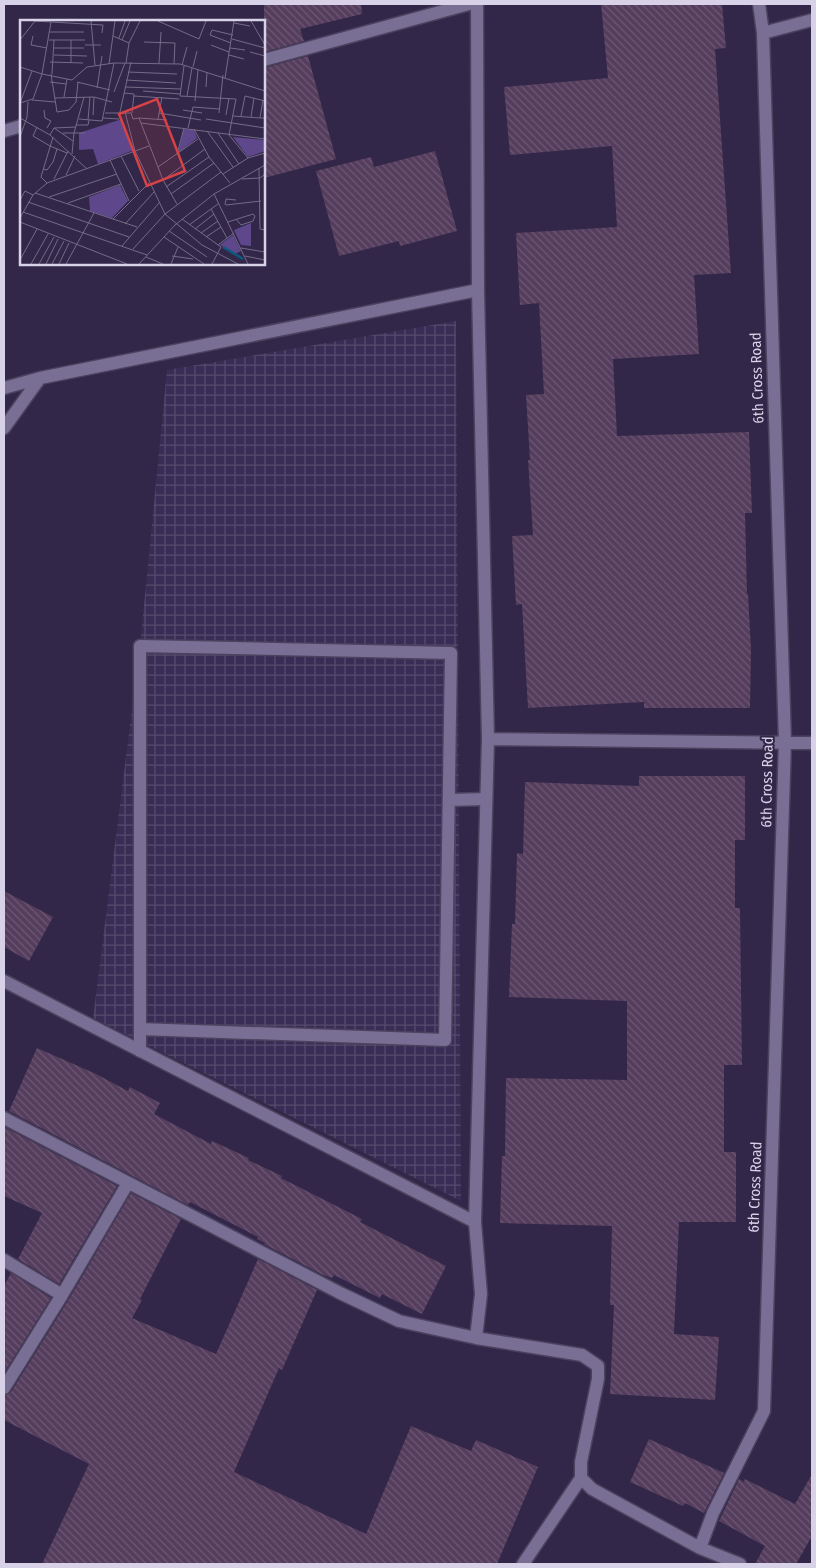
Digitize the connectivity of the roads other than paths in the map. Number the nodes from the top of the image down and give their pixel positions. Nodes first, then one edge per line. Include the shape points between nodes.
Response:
1 (469, 4) edge
2 (477, 4) edge
3 (759, 4) edge
4 (812, 20) edge
5 (763, 33) junction
6 (265, 60) edge
7 (20, 126) edge
8 (4, 131) edge
9 (478, 290) junction
10 (40, 378) junction
11 (4, 388) edge
12 (4, 428) edge
13 (488, 739) junction
14 (785, 742) junction
15 (812, 743) edge
16 (486, 799) junction
17 (449, 800) junction
18 (4, 982) edge
19 (140, 1029) junction
20 (140, 1051) junction
21 (4, 1118) edge
22 (128, 1183) junction
23 (475, 1222) junction
24 (4, 1260) edge
25 (62, 1294) junction
26 (476, 1338) junction
27 (4, 1388) edge
28 (580, 1478) junction
29 (700, 1548) junction
30 (523, 1564) edge
31 (740, 1564) edge

1 - 6 street
2 - 9 street
3 - 5 street, 6th Cross Road
4 - 5 street
5 - 14 street, 6th Cross Road
7 - 8 street
9 - 10 street
9 - 13 street
10 - 11 street
10 - 12 street
13 - 14 street
13 - 16 street
14 - 15 street
14 - 29 street, 6th Cross Road via 764,1411 713,1513
16 - 17 street
16 - 23 street
17 - 19 street via 445,1040
17 - 19 street via 452,653 140,646
18 - 20 street
19 - 20 street
20 - 23 street
21 - 22 street
22 - 25 street
22 - 26 street via 399,1321
23 - 26 street via 480,1294
24 - 25 street
25 - 27 street
26 - 28 street via 582,1355 598,1366
28 - 29 street via 592,1489
28 - 30 street
29 - 31 street

